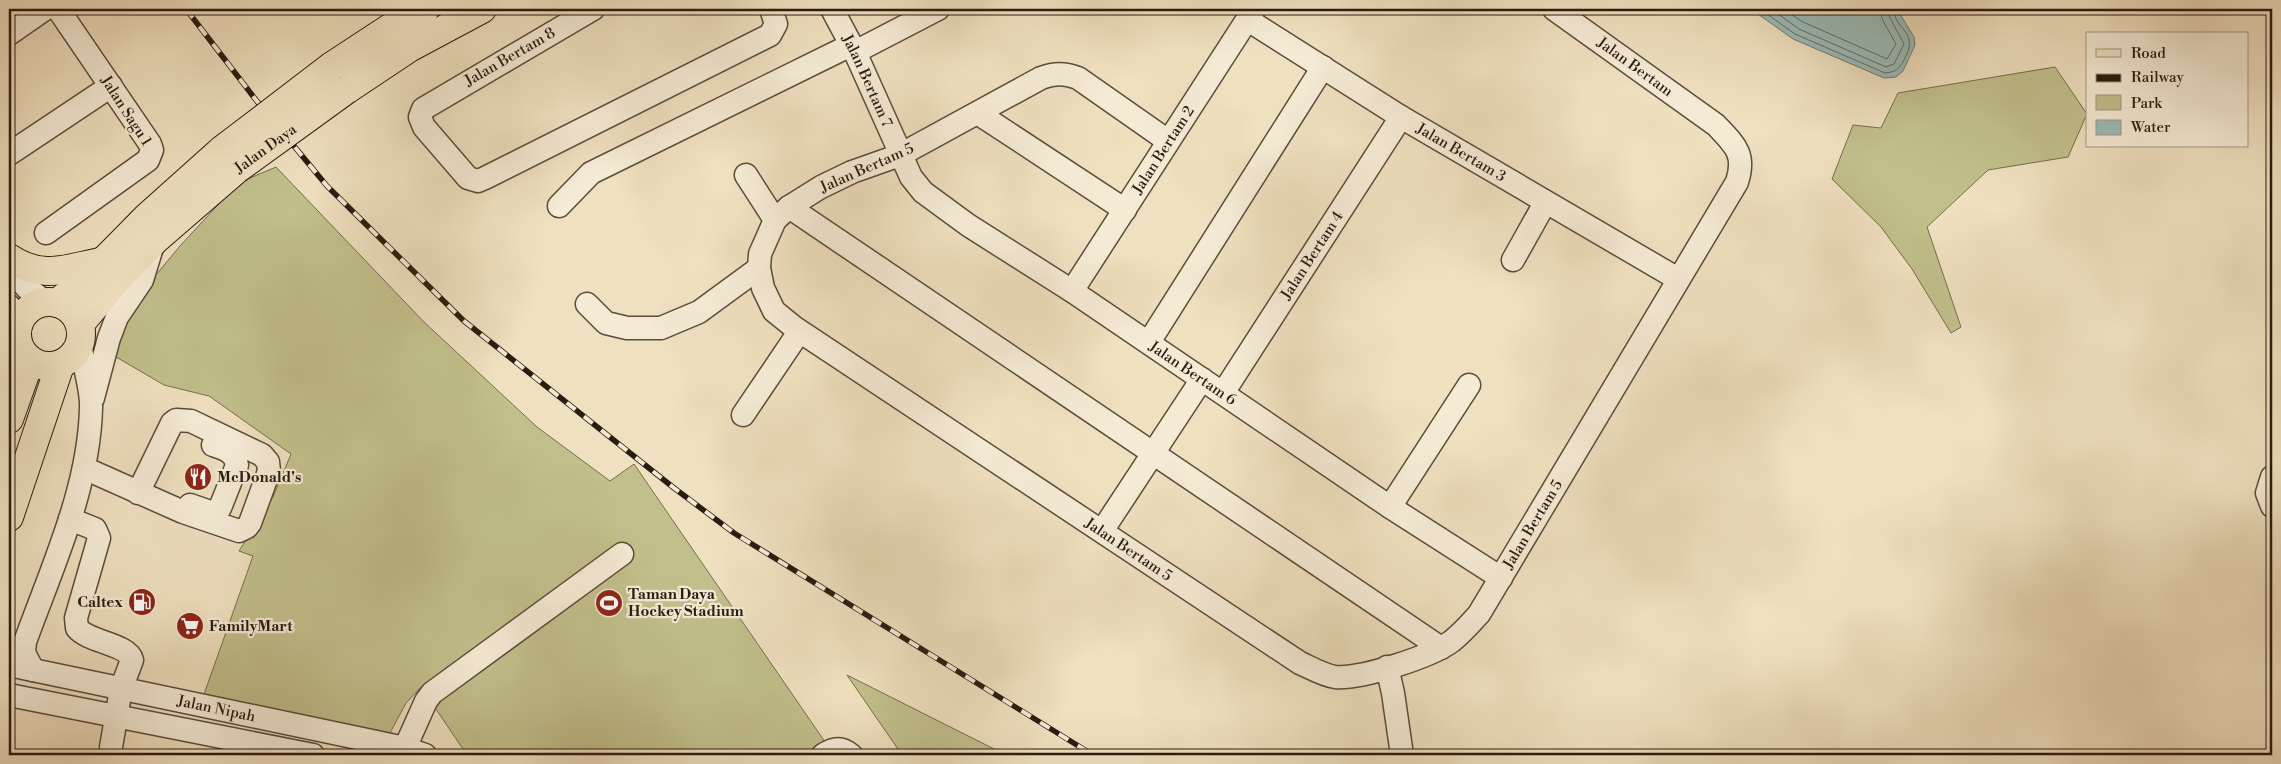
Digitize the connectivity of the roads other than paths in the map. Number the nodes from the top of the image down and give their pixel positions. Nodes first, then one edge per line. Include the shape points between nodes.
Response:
1 (46, 9) edge
2 (58, 9) edge
3 (425, 9) edge
4 (482, 9) edge
5 (593, 9) edge
6 (771, 9) edge
7 (832, 9) edge
8 (938, 9) edge
9 (1554, 9) edge
10 (1251, 14) edge
11 (9, 34) edge
12 (853, 48) junction
13 (1323, 67) junction
14 (111, 86) junction
15 (978, 114) junction
16 (1401, 117) junction
17 (1716, 125) joint
18 (1168, 141) junction
19 (9, 154) edge
20 (900, 155) junction
21 (229, 159) junction
22 (746, 175) dead end
23 (1545, 203) junction
24 (559, 206) dead end
25 (1125, 210) junction
26 (782, 214) junction
27 (46, 233) dead end
28 (155, 240) junction
29 (9, 258) edge
30 (1513, 260) dead end
31 (105, 261) junction
32 (9, 266) edge
33 (759, 268) junction
34 (1678, 279) junction
35 (1072, 290) junction
36 (52, 303) junction
37 (586, 304) dead end
38 (15, 313) edge
39 (800, 332) junction
40 (80, 334) junction
41 (1148, 342) junction
42 (30, 360) junction
43 (60, 365) junction
44 (1202, 379) junction
45 (1469, 385) dead end
46 (1223, 393) junction
47 (92, 406) junction
48 (9, 409) edge
49 (743, 415) dead end
50 (170, 428) junction
51 (1154, 452) junction
52 (84, 468) junction
53 (2272, 477) edge
54 (138, 492) junction
55 (2272, 506) edge
56 (1390, 507) junction
57 (9, 517) edge
58 (70, 519) junction
59 (1102, 531) junction
60 (622, 554) dead end
61 (1501, 578) junction
62 (1441, 648) junction
63 (9, 665) edge
64 (1387, 667) junction
65 (33, 670) junction
66 (121, 689) junction
67 (9, 695) edge
68 (116, 716) junction
69 (111, 747) dead end
70 (415, 752) edge
71 (312, 755) edge
72 (823, 755) edge
73 (851, 755) edge
74 (1402, 755) edge

1 - 11 street
2 - 14 street, Jalan Sagu 1
3 - 21 main road, Jalan Daya, bridge via 332,66
4 - 21 main road, Jalan Daya, bridge via 409,48 346,90
5 - 6 street, Jalan Bertam 8 via 426,106 420,117 424,127 468,178 478,181 770,35 776,24
7 - 12 street, Jalan Bertam 7
8 - 12 street
9 - 17 street, Jalan Bertam
10 - 13 street, Jalan Bertam 3
10 - 18 street, Jalan Bertam 2
12 - 20 street, Jalan Bertam 7
12 - 24 street via 591,173
13 - 16 street, Jalan Bertam 3
13 - 41 street
14 - 19 street
14 - 27 street, Jalan Sagu 1 via 150,144 151,156
15 - 18 street, Jalan Bertam 5 via 1041,78 1066,74 1078,78
15 - 20 street, Jalan Bertam 5
15 - 25 street
16 - 23 street, Jalan Bertam 3
16 - 46 street, Jalan Bertam 4
17 - 34 street, Jalan Bertam 5 via 1740,155 1741,169 1737,182
18 - 25 street, Jalan Bertam 2
20 - 26 street, Jalan Bertam 5 via 821,187
20 - 35 street, Jalan Bertam 6 via 910,177 940,206
21 - 28 main road, Jalan Daya
21 - 31 main road, Jalan Daya via 146,218
22 - 26 street
23 - 30 street
23 - 34 street, Jalan Bertam 3
25 - 35 street, Jalan Bertam 2
26 - 33 street, Jalan Bertam 5 via 760,254
26 - 51 street
28 - 40 main road, Jalan Daya via 120,276
28 - 47 street via 142,280 117,317 109,338
29 - 31 main road via 26,268 51,272
31 - 36 main road, Jalan Daya
32 - 36 street via 27,288
33 - 37 street via 698,312 661,328 627,328 606,323
33 - 39 street, Jalan Bertam 5 via 763,288 774,311
34 - 61 street, Jalan Bertam 5
35 - 41 street, Jalan Bertam 6
36 - 38 main road
36 - 40 main road via 67,308 75,315
38 - 42 main road via 18,342
39 - 49 street
39 - 59 street, Jalan Bertam 5
40 - 43 main road via 76,353
40 - 47 street
41 - 44 street, Jalan Bertam 6
42 - 43 main road via 39,365
42 - 48 main road
43 - 57 main road
44 - 46 street, Jalan Bertam 6
44 - 51 street
45 - 56 street
46 - 56 street, Jalan Bertam 6
47 - 52 street
50 - 54 street
50 - 54 street via 230,451 236,458 237,465 220,508 213,513 157,494
50 - 54 street via 176,420 191,421 266,458 269,471 250,523 243,530 233,531
51 - 59 street
51 - 62 street
52 - 54 street
52 - 58 street
53 - 55 street via 2267,493
56 - 61 street, Jalan Bertam 6
58 - 65 street via 24,642 24,653
58 - 66 street via 95,529 99,538 76,618 77,628 132,656
59 - 64 street, Jalan Bertam 5 via 1317,672 1347,677
60 - 70 street via 432,693 426,701
61 - 62 street, Jalan Bertam 5 via 1479,614 1465,630
62 - 64 street, Jalan Bertam 5
63 - 65 street, Jalan Nipah
64 - 74 street
65 - 66 street, Jalan Nipah
66 - 68 street
66 - 70 street, Jalan Nipah
67 - 68 street, Jalan Nipah
68 - 69 street
68 - 71 street, Jalan Nipah
72 - 73 street via 834,749

